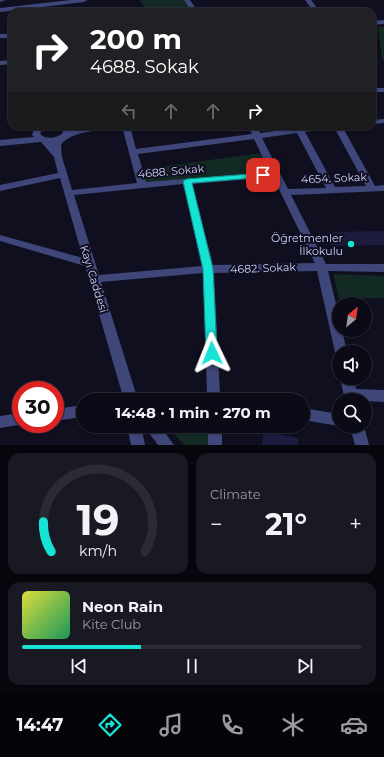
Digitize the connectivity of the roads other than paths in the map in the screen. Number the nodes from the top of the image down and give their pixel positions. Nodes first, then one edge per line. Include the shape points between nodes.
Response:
1 (0, 0) edge
2 (3, 0) edge
3 (84, 0) edge
4 (40, 8) edge
5 (34, 130) edge
6 (40, 130) edge
7 (68, 130) edge
8 (88, 130) edge
9 (127, 130) edge
10 (300, 130) joint
11 (340, 130) edge
12 (254, 131) edge
13 (0, 137) edge
14 (64, 137) junction
15 (42, 139) junction
16 (0, 143) edge
17 (133, 152) junction
18 (58, 158) junction
19 (276, 174) junction
20 (63, 175) junction
21 (187, 181) junction
22 (142, 185) junction
23 (0, 188) edge
24 (372, 188) junction
25 (384, 188) edge
26 (332, 190) junction
27 (285, 192) junction
28 (68, 193) junction
29 (0, 238) edge
30 (89, 263) junction
31 (322, 267) junction
32 (384, 268) edge
33 (208, 269) junction
34 (94, 279) junction
35 (339, 345) edge
36 (129, 393) edge
37 (216, 393) edge
38 (372, 396) edge
39 (384, 396) edge
40 (76, 412) edge
41 (64, 414) edge
42 (310, 415) edge
43 (332, 419) edge
44 (12, 420) edge
45 (0, 422) edge
46 (135, 433) edge
47 (157, 433) edge
48 (215, 433) edge
49 (359, 433) edge
50 (138, 445) edge
51 (166, 445) edge
52 (215, 445) edge
53 (362, 445) edge

1 - 2 street
3 - 4 street
5 - 13 street
6 - 15 street via 36,135
7 - 14 street, Kayı Caddesi
8 - 14 street
9 - 17 street
10 - 12 street
10 - 26 street
11 - 24 street
12 - 17 street
12 - 19 street
14 - 15 street
14 - 18 street, Kayı Caddesi via 57,145
15 - 16 street
15 - 18 street, Kayı Caddesi
17 - 22 street
18 - 20 street, Kayı Caddesi
19 - 21 street, 4688. Sokak
19 - 27 street
20 - 23 street
20 - 28 street, Kayı Caddesi
21 - 22 street, 4688. Sokak
21 - 33 street
22 - 28 street, 4688. Sokak
24 - 25 street, 4654. Sokak
24 - 26 street, 4654. Sokak
26 - 27 street, 4654. Sokak
27 - 31 street
28 - 30 street, Kayı Caddesi
29 - 30 street
30 - 34 street, Kayı Caddesi
31 - 32 street, 4682. Sokak
31 - 33 street, 4682. Sokak
31 - 35 street
33 - 34 street, 4682. Sokak
33 - 37 street
34 - 36 street, Kayı Caddesi
38 - 39 street
40 - 41 street
42 - 43 street
44 - 45 street
46 - 50 street
47 - 51 street
48 - 52 street
49 - 53 street

